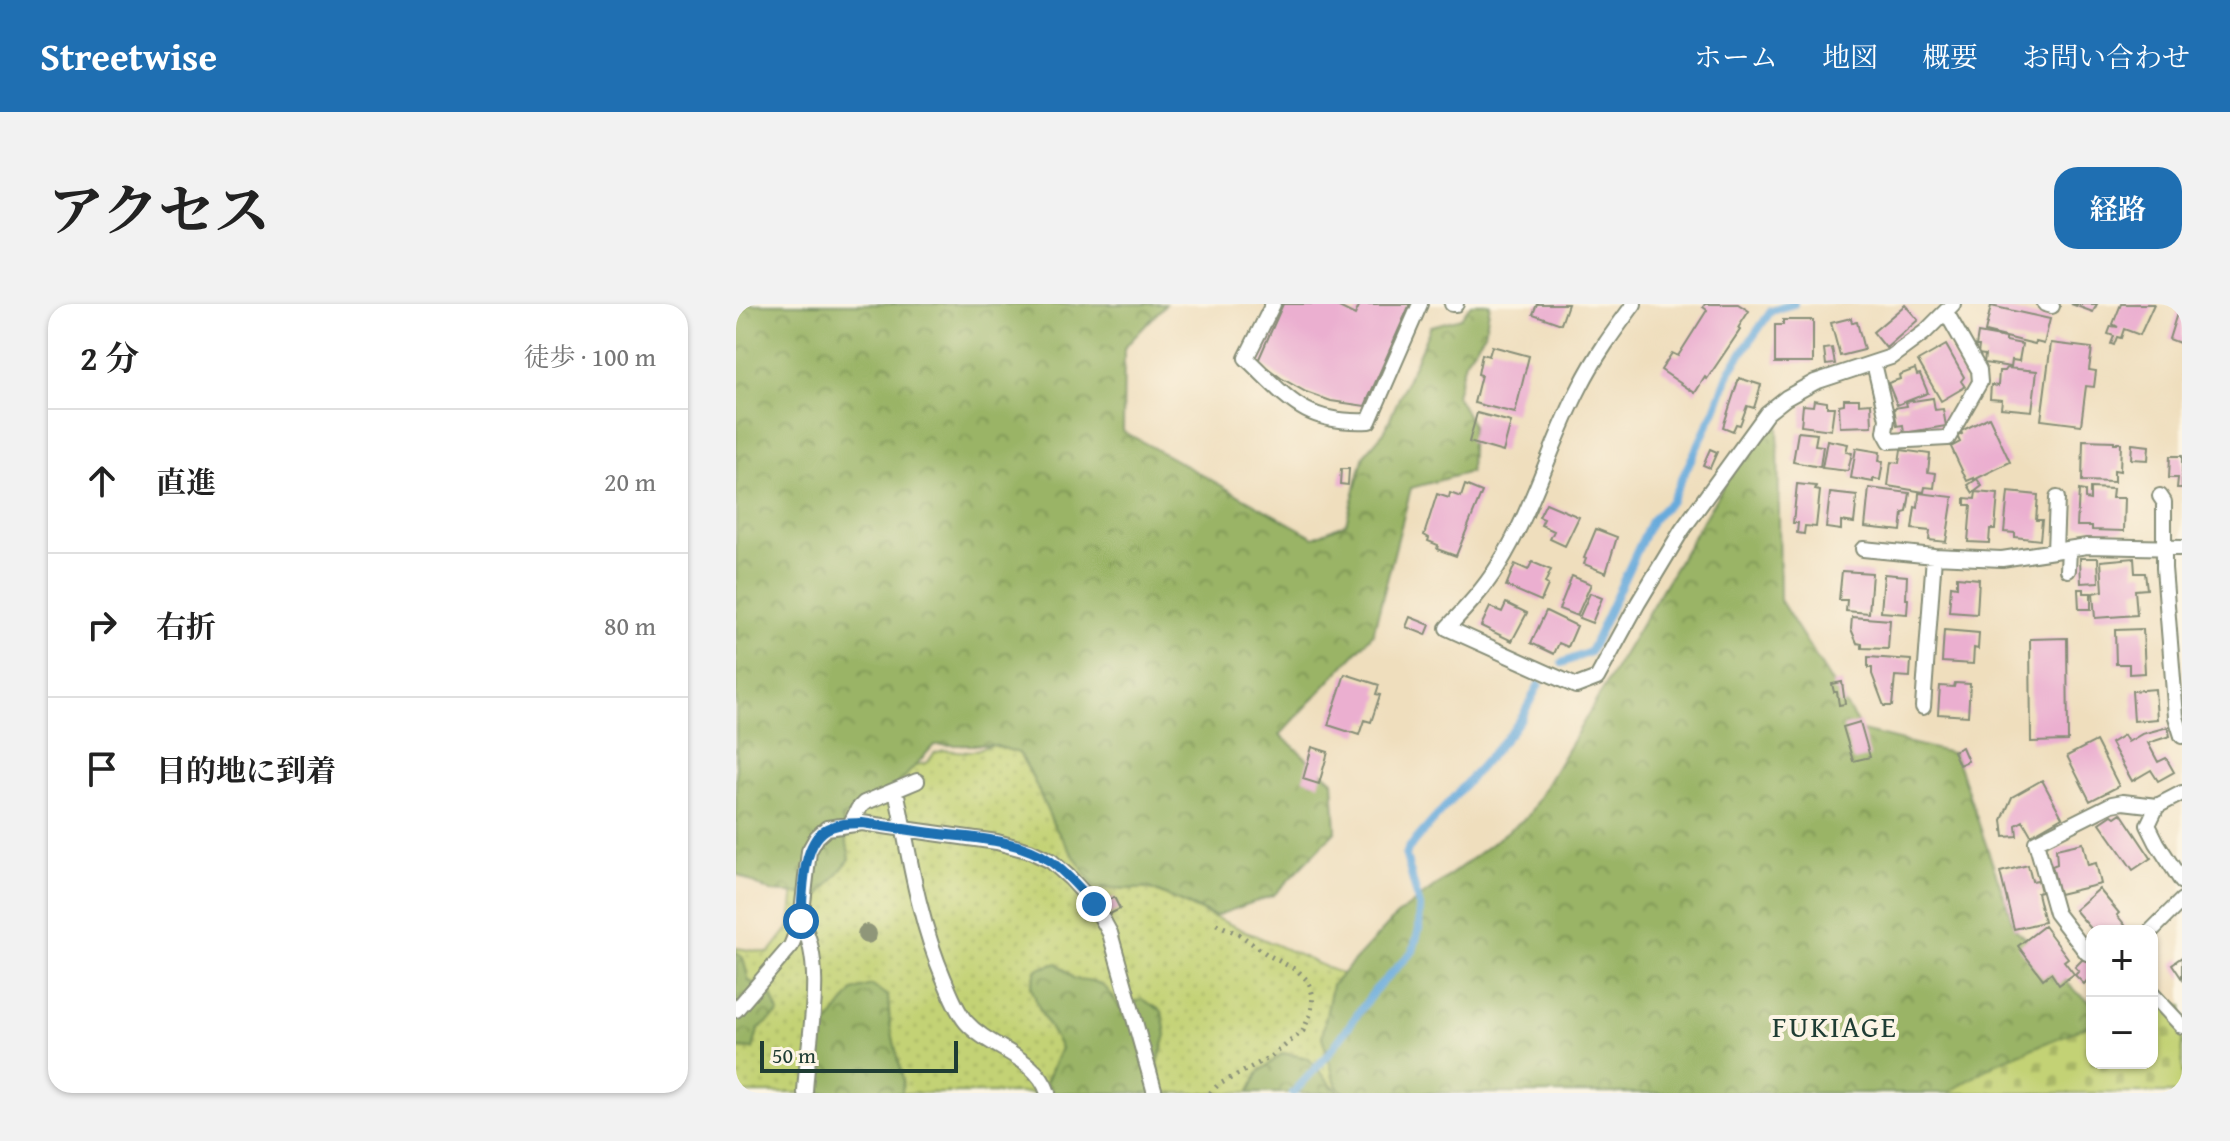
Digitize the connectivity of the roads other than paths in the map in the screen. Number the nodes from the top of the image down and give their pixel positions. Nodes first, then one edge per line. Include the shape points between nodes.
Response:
1 (1273, 304) edge
2 (1420, 304) edge
3 (1634, 304) edge
4 (1950, 308) edge
5 (1874, 363) junction
6 (2160, 496) dead end
7 (2057, 498) dead end
8 (2164, 547) junction
9 (2182, 548) edge
10 (1863, 549) dead end
11 (2062, 550) junction
12 (1934, 556) junction
13 (2068, 570) dead end
14 (1923, 707) dead end
15 (2182, 736) edge
16 (917, 781) dead end
17 (896, 790) junction
18 (2182, 793) edge
19 (2157, 806) junction
20 (851, 823) junction
21 (904, 829) junction
22 (2182, 882) edge
23 (2182, 900) edge
24 (801, 921) junction
25 (2157, 925) edge
26 (2086, 952) edge
27 (743, 993) edge
28 (2155, 997) edge
29 (736, 1010) edge
30 (2182, 1026) edge
31 (805, 1093) edge
32 (1048, 1093) edge
33 (1155, 1093) edge

1 - 2 lane via 1246,358 1296,405 1344,422 1369,421
3 - 5 lane via 1579,388 1497,569 1447,628 1576,686 1597,678 1682,530 1767,413 1815,382
4 - 5 lane via 1906,347
4 - 5 lane via 1980,382 1948,438 1890,441
6 - 8 lane
7 - 11 lane
8 - 9 lane
8 - 11 lane
8 - 15 lane via 2176,717
10 - 12 lane
11 - 12 lane via 2002,559
11 - 13 lane
12 - 14 lane
16 - 17 lane
17 - 20 lane via 864,803
17 - 21 lane
18 - 19 lane
19 - 22 lane via 2148,825
19 - 26 lane via 2112,804 2036,842 2056,913
20 - 21 lane
20 - 24 lane via 827,828 809,851
21 - 32 lane via 929,943 960,1014 1040,1077
21 - 33 lane via 1030,851 1051,861 1082,891 1110,933
23 - 25 lane
24 - 27 lane via 791,946
24 - 31 lane via 815,974
27 - 29 lane
28 - 30 lane

